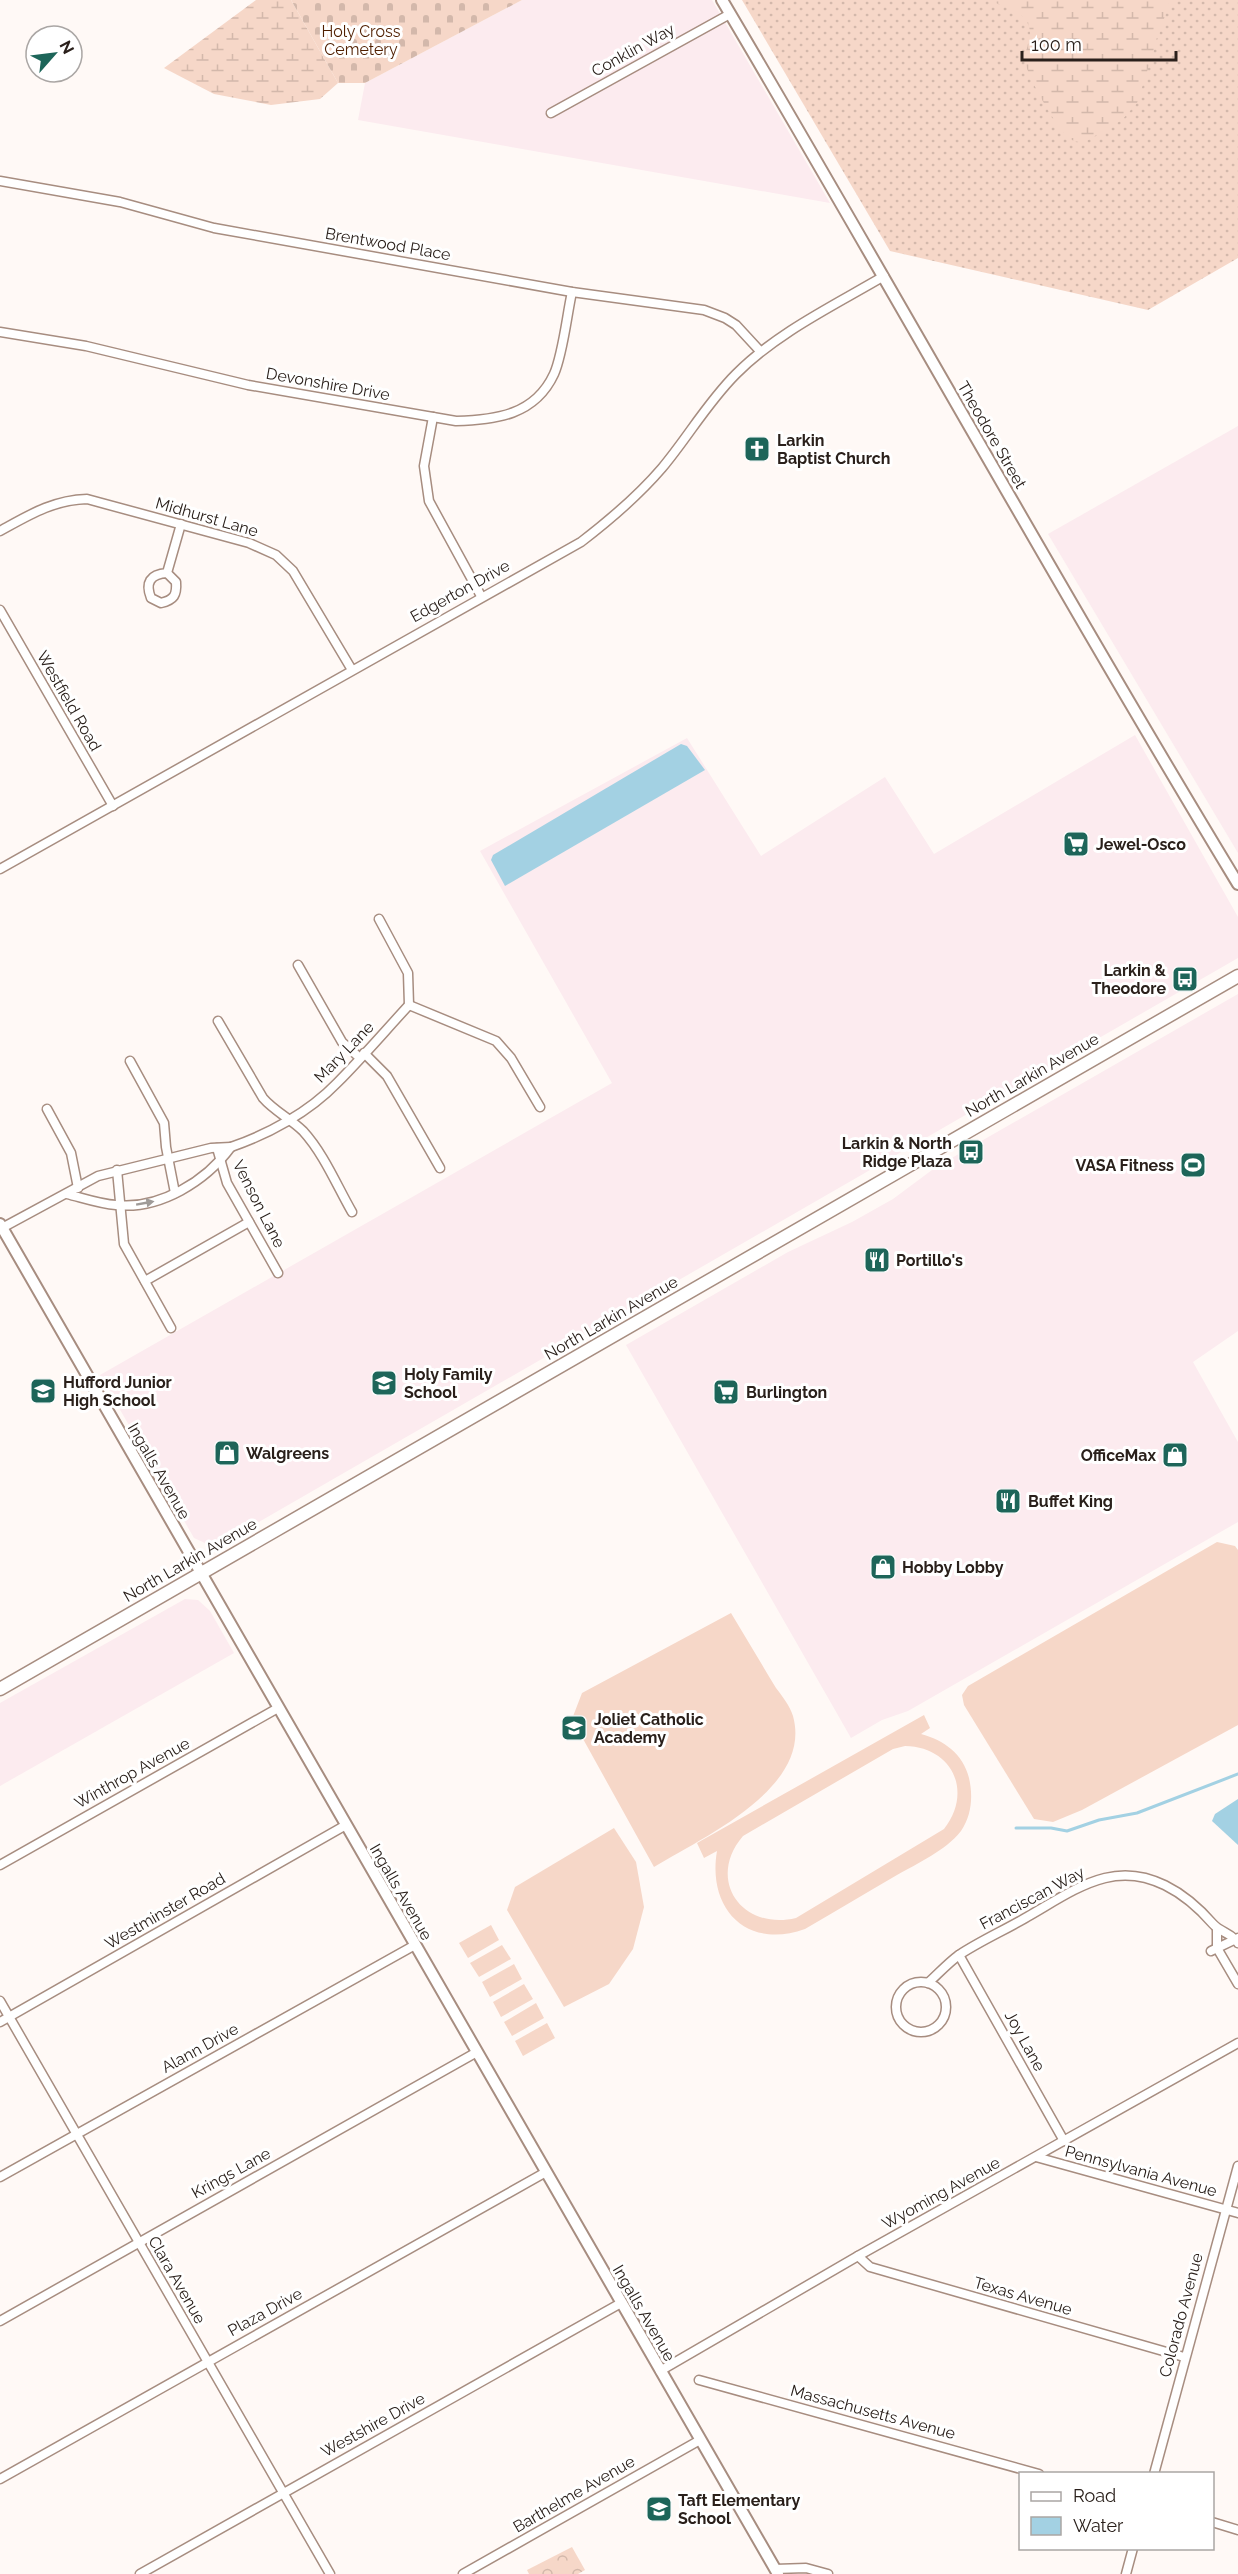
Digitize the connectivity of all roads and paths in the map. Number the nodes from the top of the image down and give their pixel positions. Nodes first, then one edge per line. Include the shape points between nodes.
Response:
1 (722, 0) edge
2 (730, 14) junction
3 (551, 113) dead end
4 (0, 181) edge
5 (884, 276) junction
6 (572, 292) junction
7 (0, 332) edge
8 (760, 351) junction
9 (434, 417) junction
10 (181, 524) junction
11 (0, 531) edge
12 (167, 573) dead end
13 (481, 596) junction
14 (0, 610) edge
15 (352, 670) junction
16 (112, 806) junction
17 (0, 869) edge
18 (1238, 884) edge
19 (380, 919) dead end
20 (298, 965) dead end
21 (1238, 976) edge
22 (409, 1005) junction
23 (218, 1021) dead end
24 (362, 1056) junction
25 (130, 1061) dead end
26 (540, 1107) dead end
27 (47, 1109) dead end
28 (288, 1120) junction
29 (231, 1147) junction
30 (217, 1148) junction
31 (169, 1159) junction
32 (220, 1162) junction
33 (440, 1168) dead end
34 (117, 1170) junction
35 (78, 1185) junction
36 (175, 1193) junction
37 (67, 1194) junction
38 (80, 1197) junction
39 (118, 1206) junction
40 (352, 1212) dead end
41 (249, 1222) junction
42 (1, 1226) edge
43 (278, 1273) dead end
44 (145, 1281) junction
45 (171, 1328) dead end
46 (200, 1573) junction
47 (0, 1689) edge
48 (278, 1708) junction
49 (346, 1825) junction
50 (0, 1865) edge
51 (1217, 1929) junction
52 (1237, 1940) edge
53 (415, 1945) junction
54 (1214, 1950) junction
55 (959, 1955) junction
56 (928, 1983) junction
57 (1238, 1984) edge
58 (0, 2001) edge
59 (9, 2017) junction
60 (0, 2022) edge
61 (1238, 2043) edge
62 (477, 2052) junction
63 (76, 2135) junction
64 (1064, 2141) junction
65 (1036, 2157) junction
66 (1238, 2166) edge
67 (546, 2172) junction
68 (0, 2177) edge
69 (1225, 2210) junction
70 (1238, 2213) edge
71 (137, 2242) junction
72 (858, 2256) junction
73 (621, 2303) junction
74 (0, 2321) edge
75 (1184, 2357) junction
76 (206, 2362) junction
77 (660, 2371) junction
78 (699, 2380) dead end
79 (700, 2440) junction
80 (1032, 2472) edge
81 (1155, 2472) edge
82 (0, 2479) edge
83 (282, 2493) junction
84 (1214, 2523) edge
85 (1238, 2530) edge
86 (1132, 2550) edge
87 (773, 2572) edge
88 (140, 2574) edge
89 (330, 2574) edge
90 (463, 2574) edge
91 (828, 2574) edge
92 (1126, 2574) edge

1 - 2 street, Theodore Street
2 - 3 street, Conklin Way
2 - 5 street, Theodore Street
4 - 6 street, Brentwood Place via 120,201 214,228
5 - 8 street, Edgerton Drive
5 - 18 street, Theodore Street
6 - 8 street, Brentwood Place via 704,310 736,325
6 - 9 street, Devonshire Drive via 554,374 535,400 513,414 484,420
7 - 9 street, Devonshire Drive via 86,346 248,385
8 - 13 street, Edgerton Drive via 703,410 663,466 610,520 581,542
9 - 13 street via 424,465 429,501
10 - 11 street, Midhurst Lane via 87,499 45,507
10 - 12 street
10 - 15 street, Midhurst Lane via 249,543 276,555 299,581
13 - 15 street, Edgerton Drive
14 - 16 street, Westfield Road
15 - 16 street, Edgerton Drive
16 - 17 street, Edgerton Drive
19 - 22 street via 408,973
20 - 24 street via 342,1042
21 - 46 main road, North Larkin Avenue
22 - 24 street, Mary Lane
22 - 26 street via 496,1041 511,1058
23 - 28 street via 263,1098
24 - 28 street, Mary Lane via 337,1084
24 - 33 street via 387,1076
25 - 31 street via 164,1123
27 - 35 street via 71,1153
28 - 29 street, Mary Lane
28 - 40 street via 310,1141
29 - 30 street, Mary Lane
29 - 32 street
30 - 31 street, Mary Lane
30 - 32 street, Venson Lane
31 - 34 street, Mary Lane
31 - 36 street
32 - 36 street via 192,1185
32 - 41 street, Venson Lane
34 - 35 street, Mary Lane
34 - 39 street
35 - 37 street, Mary Lane
35 - 38 street
39 -> 36 street via 156,1201
37 - 38 street
37 - 42 street, Mary Lane
38 - 39 street
39 - 44 street via 124,1244
41 - 43 street, Venson Lane
41 - 44 street
42 - 46 street, Ingalls Avenue
44 - 45 street
46 - 47 main road, North Larkin Avenue
46 - 48 street, Ingalls Avenue
48 - 49 street, Ingalls Avenue
48 - 50 street, Winthrop Avenue
49 - 53 street, Ingalls Avenue
49 - 59 street, Westminster Road
51 - 52 street, Franciscan Way
51 - 54 street
51 - 55 street, Franciscan Way via 1200,1909 1157,1880 1106,1877 1080,1887
52 - 54 street
53 - 62 street, Ingalls Avenue
53 - 63 street, Alann Drive
54 - 57 street
55 - 56 street, Franciscan Way
55 - 64 street, Joy Lane
56 - 56 street, Franciscan Way via 910,1984 898,1996 896,2014 914,2032 930,2031 946,2014 941,1991
58 - 59 street, Clara Avenue
59 - 60 street, Westminster Road
59 - 63 street, Clara Avenue
61 - 64 street, Wyoming Avenue
62 - 67 street, Ingalls Avenue
62 - 71 street, Krings Lane
63 - 68 street, Alann Drive
63 - 71 street, Clara Avenue
64 - 65 street, Wyoming Avenue
65 - 69 street, Pennsylvania Avenue
65 - 72 street, Wyoming Avenue
66 - 69 street, Colorado Avenue
67 - 73 street, Ingalls Avenue
67 - 76 street, Plaza Drive
69 - 70 street, Pennsylvania Avenue
69 - 75 street, Colorado Avenue
71 - 74 street, Krings Lane
71 - 76 street, Clara Avenue
72 - 75 street, Texas Avenue via 870,2267
72 - 77 street, Wyoming Avenue
73 - 77 street, Ingalls Avenue
73 - 83 street, Westshire Drive
75 - 81 street, Colorado Avenue
76 - 82 street, Plaza Drive
76 - 83 street, Clara Avenue
77 - 79 street, Ingalls Avenue
78 - 80 street, Massachusetts Avenue
79 - 87 street, Ingalls Avenue
79 - 90 street, Barthelme Avenue
83 - 88 street, Westshire Drive
83 - 89 street, Clara Avenue
84 - 85 street
86 - 92 street
87 - 91 street via 806,2568

